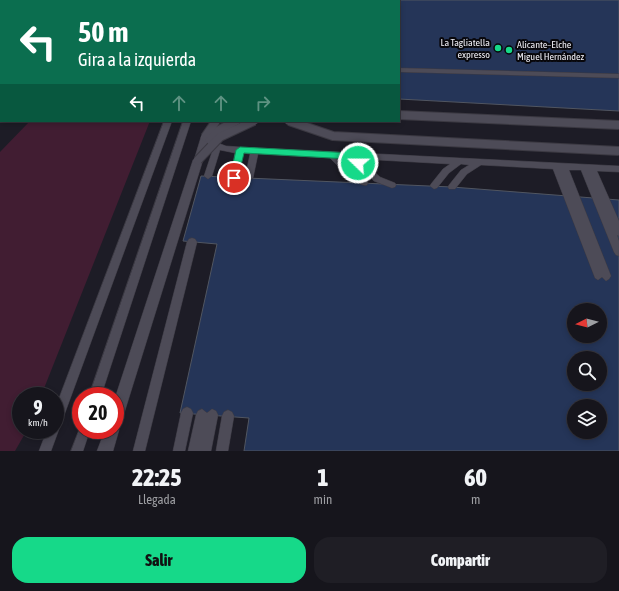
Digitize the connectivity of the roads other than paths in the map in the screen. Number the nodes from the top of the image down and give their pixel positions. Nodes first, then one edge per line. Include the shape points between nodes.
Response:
1 (400, 70) edge
2 (619, 76) edge
3 (400, 115) edge
4 (168, 122) edge
5 (187, 122) edge
6 (234, 122) edge
7 (252, 122) edge
8 (291, 122) edge
9 (214, 124) edge
10 (619, 125) edge
11 (240, 150) junction
12 (255, 151) junction
13 (619, 151) edge
14 (332, 155) junction
15 (351, 156) junction
16 (198, 160) junction
17 (459, 161) junction
18 (480, 162) junction
19 (560, 166) junction
20 (588, 168) junction
21 (619, 169) edge
22 (208, 176) dead end
23 (234, 178) dead end
24 (249, 178) dead end
25 (364, 183) dead end
26 (392, 185) dead end
27 (434, 186) dead end
28 (452, 187) dead end
29 (619, 232) edge
30 (192, 242) dead end
31 (619, 252) edge
32 (602, 276) dead end
33 (98, 387) edge
34 (124, 392) edge
35 (64, 400) edge
36 (188, 414) dead end
37 (228, 416) dead end
38 (50, 439) edge
39 (81, 439) edge
40 (109, 439) edge
41 (45, 451) edge
42 (77, 451) edge
43 (105, 451) edge
44 (139, 451) edge
45 (179, 451) edge
46 (194, 451) edge
47 (205, 451) edge
48 (222, 451) edge

1 - 2 lane
3 - 10 lane, bridge
4 - 35 lane
5 - 33 lane
6 - 16 lane, bridge via 214,135
7 - 16 lane, bridge via 220,137
8 - 13 lane, bridge via 333,136
9 - 16 lane, bridge via 205,136
11 - 12 lane
11 - 22 lane via 218,146
11 - 23 lane
12 - 14 lane
12 - 24 lane
14 - 15 lane
14 - 25 lane
15 - 17 lane
15 - 26 lane via 377,179
16 - 34 street
17 - 18 lane
17 - 27 lane via 446,171
18 - 19 lane
18 - 28 lane via 464,172
19 - 20 lane
19 - 32 lane
20 - 21 lane
20 - 29 lane
20 - 31 lane
30 - 44 lane
36 - 45 lane
37 - 48 lane
38 - 41 lane
39 - 42 lane
40 - 43 street
46 - 47 lane via 207,415

